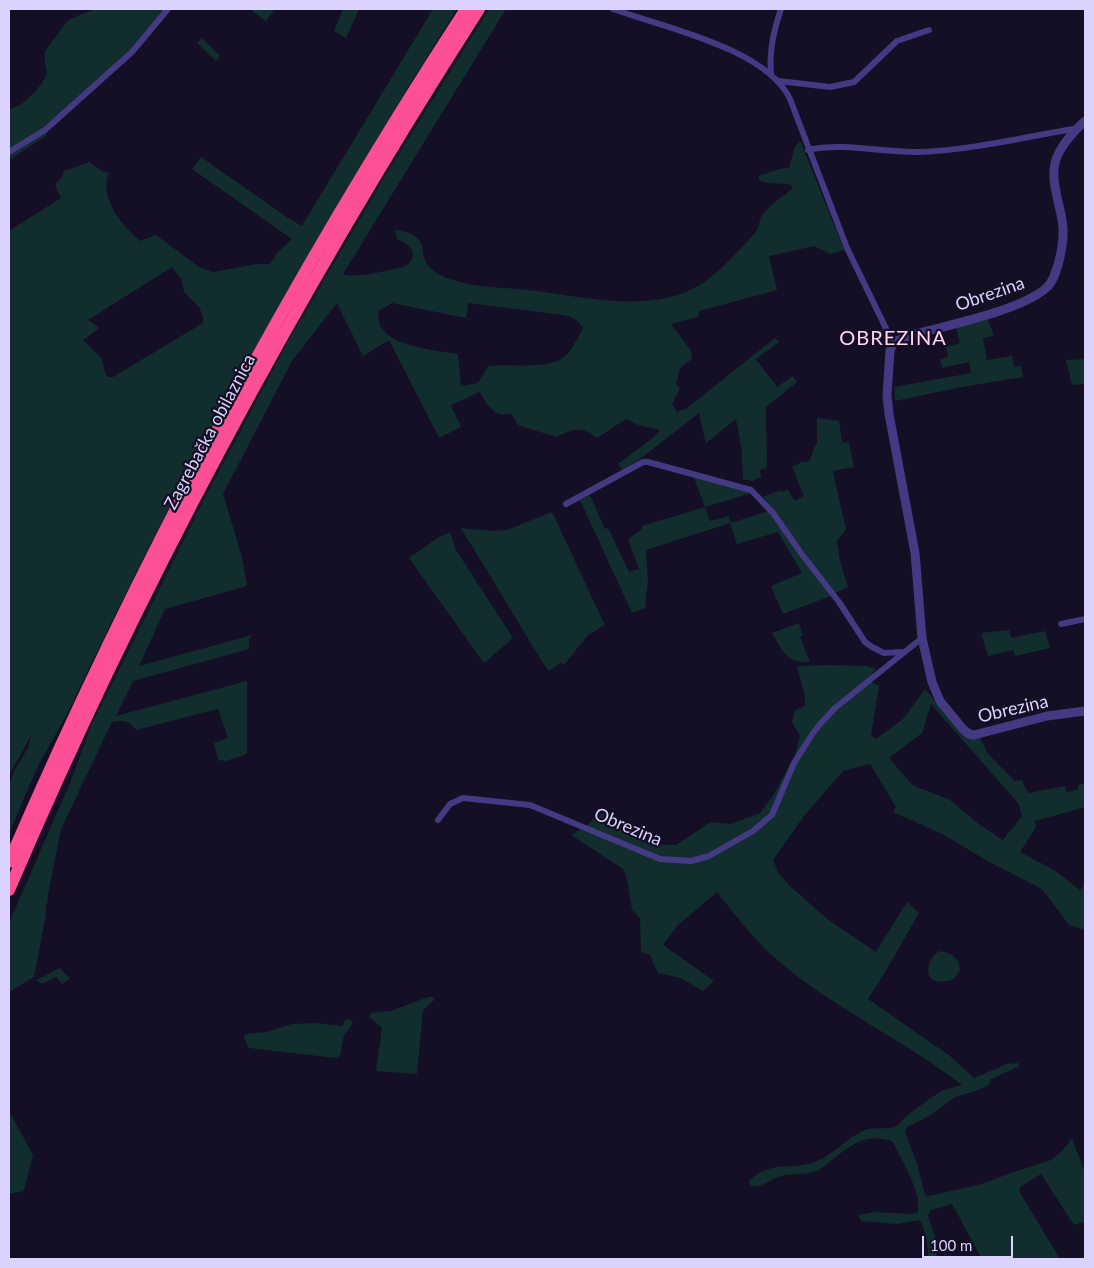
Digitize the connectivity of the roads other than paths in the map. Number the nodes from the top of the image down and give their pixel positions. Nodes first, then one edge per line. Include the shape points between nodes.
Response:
1 (168, 9) edge
2 (466, 9) edge
3 (479, 9) edge
4 (613, 9) edge
5 (781, 9) edge
6 (929, 30) dead end
7 (771, 73) junction
8 (779, 81) junction
9 (1085, 121) edge
10 (1078, 128) junction
11 (808, 150) junction
12 (9, 152) edge
13 (892, 343) junction
14 (566, 504) dead end
15 (1085, 619) edge
16 (1061, 624) dead end
17 (922, 638) junction
18 (902, 652) junction
19 (1085, 711) edge
20 (438, 820) dead end
21 (9, 862) edge
22 (9, 890) edge

1 - 12 street via 114,69 50,126
2 - 21 highway, Zagrebačka obilaznica via 315,254 205,454 112,637
3 - 22 highway, Zagrebačka obilaznica via 330,251 221,448 121,645
4 - 7 street via 704,39
5 - 7 street via 770,54
6 - 8 street via 897,41 862,76 846,85 830,87
7 - 8 street
8 - 11 street via 790,99
9 - 10 street, Obrezina
10 - 11 street via 935,151 842,147
10 - 13 street, Obrezina via 1065,142 1054,164 1063,230 1061,252 1050,285 1019,303
11 - 13 street via 847,248
13 - 17 street, Obrezina via 887,395 915,558
14 - 18 street via 643,462 751,490 773,513 866,642 884,653
15 - 16 street
17 - 18 street, Obrezina
17 - 19 street, Obrezina via 940,701 969,734 979,735 1047,716
18 - 20 street, Obrezina via 835,708 813,733 794,763 772,815 753,831 709,856 691,861 660,859 530,805 462,798 450,804

